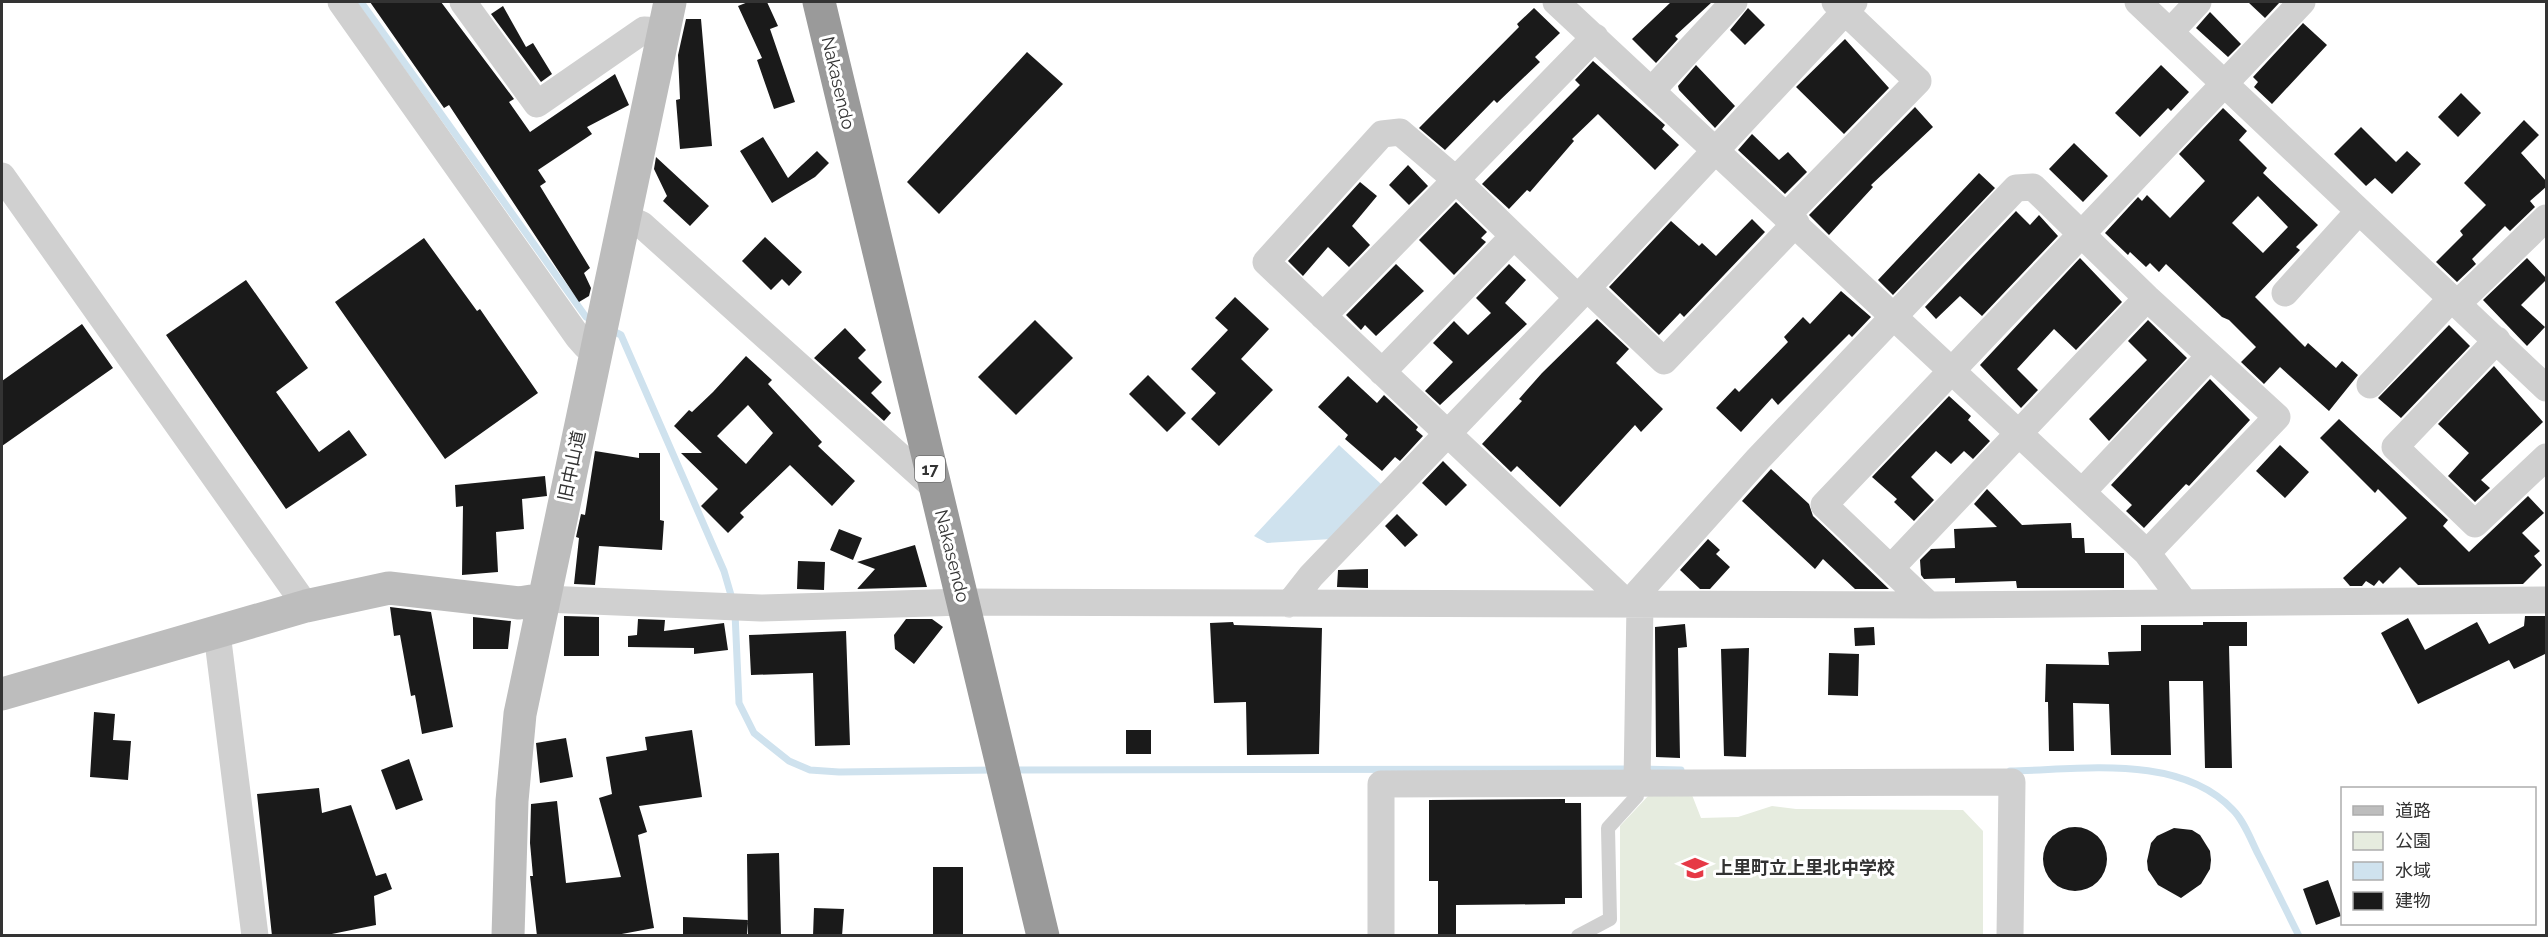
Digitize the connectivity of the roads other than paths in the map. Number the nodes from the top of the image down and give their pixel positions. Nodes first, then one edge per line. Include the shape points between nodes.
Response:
1 (463, 2) edge
2 (819, 2) edge
3 (1556, 2) edge
4 (1734, 2) edge
5 (2138, 2) edge
6 (2198, 2) edge
7 (2302, 2) edge
8 (344, 3) edge
9 (1844, 5) edge
10 (667, 16) edge
11 (2170, 32) junction
12 (1595, 37) junction
13 (2226, 84) junction
14 (1652, 90) junction
15 (1716, 149) junction
16 (2, 176) edge
17 (1455, 179) junction
18 (2359, 211) junction
19 (625, 217) junction
20 (2547, 218) edge
21 (1791, 219) junction
22 (2082, 234) junction
23 (1513, 237) junction
24 (1582, 292) junction
25 (2285, 293) dead end
26 (2147, 298) junction
27 (2455, 300) junction
28 (1323, 316) junction
29 (1893, 316) junction
30 (600, 333) junction
31 (2497, 340) junction
32 (2210, 356) junction
33 (1951, 370) junction
34 (1382, 372) junction
35 (2370, 385) dead end
36 (2547, 388) edge
37 (2018, 432) junction
38 (1447, 434) junction
39 (2547, 457) edge
40 (935, 488) junction
41 (2082, 492) junction
42 (2147, 553) junction
43 (1891, 568) junction
44 (544, 599) junction
45 (2547, 600) edge
46 (964, 602) junction
47 (2184, 602) junction
48 (1289, 604) junction
49 (1634, 604) junction
50 (1929, 604) junction
51 (306, 606) junction
52 (217, 633) junction
53 (2, 694) edge
54 (1638, 775) junction
55 (255, 936) edge
56 (508, 936) edge
57 (1042, 936) edge
58 (1381, 936) edge
59 (1578, 936) edge
60 (2010, 936) edge

1 - 10 street via 537,104
2 - 40 highway, Nakasendo / 17
3 - 12 street
4 - 14 street
5 - 11 street
6 - 11 street
7 - 13 street
8 - 30 street via 585,346
9 - 15 street
9 - 21 street via 1918,81
10 - 19 main road, 旧中山道
11 - 13 street
12 - 14 street
12 - 17 street
13 - 18 street
13 - 22 street
14 - 15 street
15 - 21 street
15 - 24 street
16 - 51 street
17 - 23 street
17 - 28 street
17 - 28 street via 1400,132 1382,134 1266,262
18 - 25 street
18 - 27 street
19 - 30 main road, 旧中山道
19 - 40 street via 642,225
20 - 27 street
21 - 24 street via 1664,361
21 - 29 street
22 - 26 street
22 - 29 street via 2033,187 2016,188
22 - 33 street
23 - 24 street
23 - 34 street
24 - 38 street
26 - 32 street
26 - 37 street
27 - 31 street
27 - 35 street
28 - 34 street
29 - 33 street
29 - 49 street via 1750,468
30 - 44 main road, 旧中山道
31 - 36 street
31 - 39 street via 2395,447 2475,524
32 - 41 street
32 - 42 street via 2277,417
33 - 37 street
33 - 43 street via 1824,505
34 - 38 street
37 - 41 street
37 - 43 street
38 - 48 street
38 - 49 street
40 - 46 highway, Nakasendo / 17
41 - 42 street
42 - 47 street
43 - 50 street
44 - 46 street via 761,608
44 - 51 main road via 519,603 389,588
44 - 56 main road, 旧中山道 via 515,754
45 - 47 street
46 - 48 street
46 - 57 highway, Nakasendo / 17
47 - 50 street
48 - 49 street
49 - 50 street
49 - 54 street
51 - 52 main road
52 - 53 main road
52 - 55 street
54 - 58 street via 1381,784
54 - 59 lane via 1637,796 1608,828 1610,919
54 - 60 street via 2012,782

